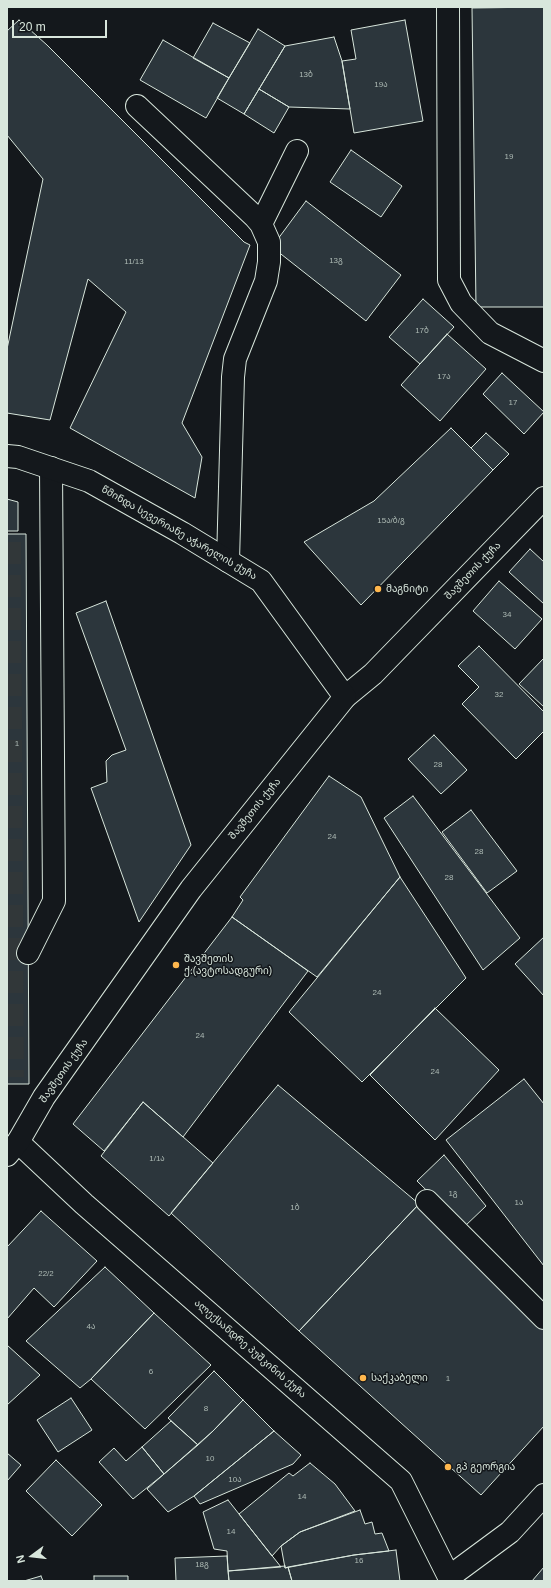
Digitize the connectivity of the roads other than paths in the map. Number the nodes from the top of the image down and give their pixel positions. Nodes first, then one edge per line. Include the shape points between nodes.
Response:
1 (448, 7) edge
2 (137, 106) dead end
3 (297, 151) dead end
4 (261, 224) junction
5 (544, 361) edge
6 (7, 456) edge
7 (51, 468) junction
8 (544, 498) edge
9 (228, 561) junction
10 (345, 697) junction
11 (28, 953) dead end
12 (12, 1149) edge
13 (427, 1200) dead end
14 (544, 1318) edge
15 (544, 1495) edge
16 (449, 1579) edge

1 - 5 street via 449,280 461,304 490,333
2 - 4 street
3 - 4 street
4 - 9 street via 269,242 266,281 235,359 233,377
6 - 7 street, წმინდა სევერიანე აჭარელის ქუჩა
7 - 9 street, წმინდა სევერიანე აჭარელის ქუჩა via 89,481
7 - 11 street via 54,901
8 - 10 street, შავშეთის ქუჩა via 373,674
9 - 10 street, წმინდა სევერიანე აჭარელის ქუჩა via 261,581
10 - 12 street, შავშეთის ქუჩა via 191,889 44,1097
12 - 16 street, ალექსანდრე პუშკინის ქუჩა via 84,1204 401,1481
13 - 14 street
15 - 16 street via 510,1532

